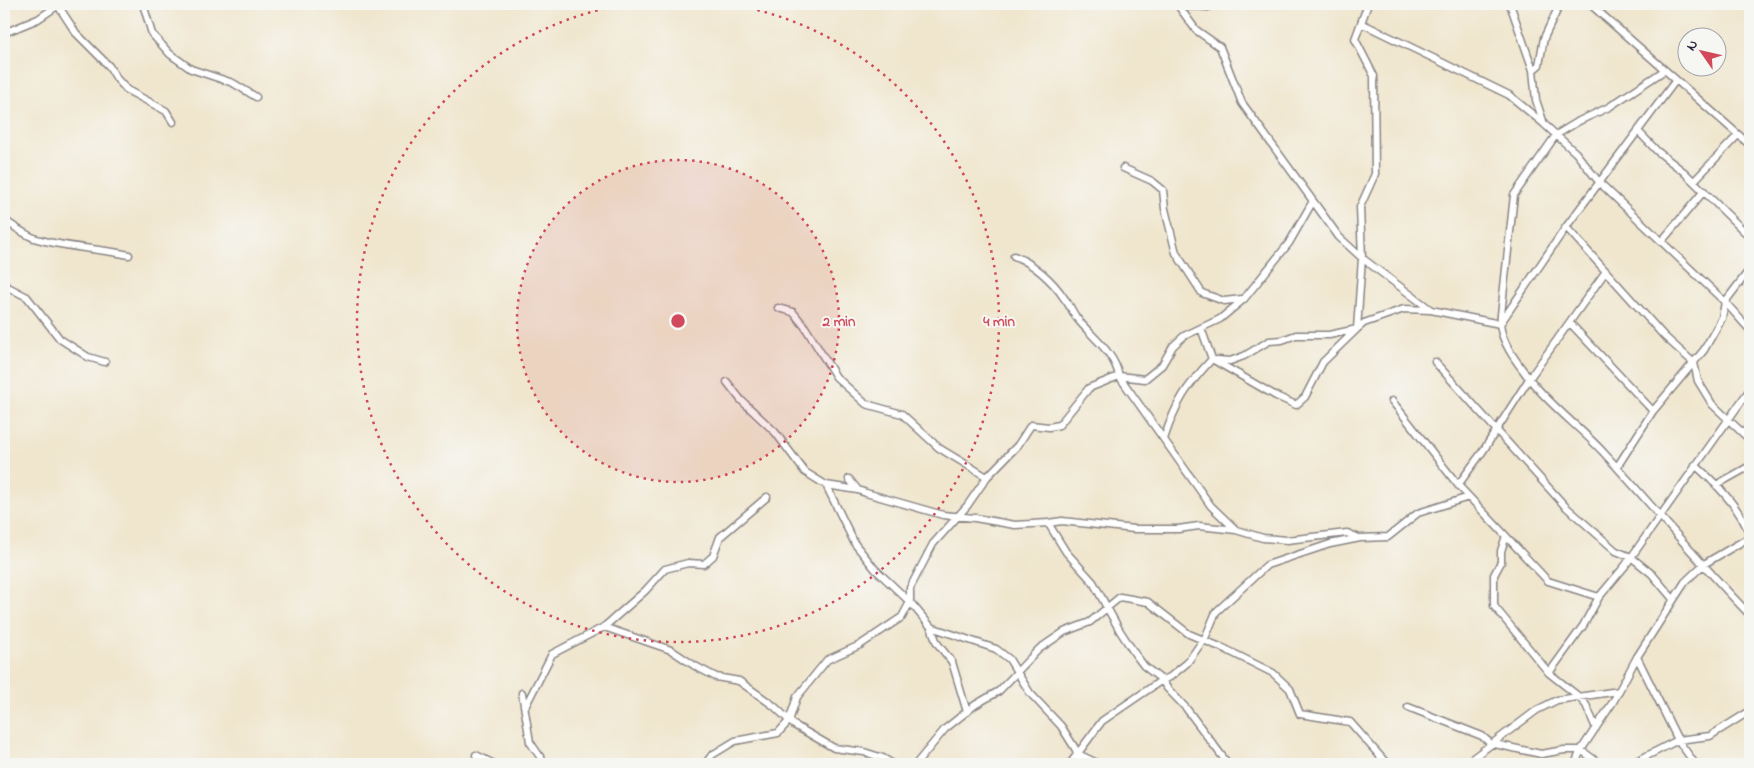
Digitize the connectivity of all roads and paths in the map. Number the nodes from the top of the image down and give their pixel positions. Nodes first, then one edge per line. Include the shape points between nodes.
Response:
1 (58, 4) edge
2 (142, 4) edge
3 (1178, 4) edge
4 (1218, 4) edge
5 (1368, 4) edge
6 (1510, 4) edge
7 (1560, 4) edge
8 (1590, 4) edge
9 (1361, 23) junction
10 (4, 33) edge
11 (1532, 70) junction
12 (1665, 70) junction
13 (1676, 80) junction
14 (256, 97) dead end
15 (172, 122) dead end
16 (1544, 124) junction
17 (1638, 131) junction
18 (1556, 135) junction
19 (1738, 135) junction
20 (1750, 145) edge
21 (1123, 168) dead end
22 (1694, 181) junction
23 (1599, 182) junction
24 (1704, 191) junction
25 (1313, 202) junction
26 (4, 220) edge
27 (1566, 227) junction
28 (1750, 238) edge
29 (1661, 242) junction
30 (129, 255) dead end
31 (1014, 256) dead end
32 (1362, 258) junction
33 (1750, 269) edge
34 (1606, 271) junction
35 (4, 283) edge
36 (1244, 298) junction
37 (1725, 302) junction
38 (778, 308) dead end
39 (1431, 310) junction
40 (1570, 323) junction
41 (1500, 324) junction
42 (1201, 328) junction
43 (1357, 329) junction
44 (1750, 330) edge
45 (1212, 359) junction
46 (105, 362) dead end
47 (1435, 362) dead end
48 (1694, 363) junction
49 (1119, 376) junction
50 (1529, 379) junction
51 (727, 382) dead end
52 (1750, 389) edge
53 (1392, 401) dead end
54 (1653, 411) junction
55 (1728, 420) junction
56 (1497, 430) junction
57 (1164, 439) junction
58 (1750, 440) edge
59 (1695, 465) junction
60 (1750, 466) edge
61 (1617, 467) junction
62 (987, 477) junction
63 (849, 480) dead end
64 (1458, 485) junction
65 (1716, 485) junction
66 (826, 486) junction
67 (858, 490) junction
68 (767, 497) dead end
69 (1469, 497) junction
70 (956, 516) junction
71 (1659, 517) junction
72 (1048, 523) junction
73 (1236, 530) junction
74 (1506, 536) junction
75 (1750, 537) edge
76 (1360, 538) junction
77 (1631, 557) junction
78 (1704, 564) junction
79 (1599, 597) junction
80 (1673, 599) junction
81 (910, 602) junction
82 (1107, 607) junction
83 (1750, 615) edge
84 (931, 626) junction
85 (604, 627) junction
86 (1203, 640) junction
87 (1637, 657) junction
88 (1018, 672) junction
89 (1549, 673) junction
90 (1162, 680) junction
91 (1619, 691) junction
92 (522, 693) dead end
93 (1578, 696) junction
94 (1408, 706) dead end
95 (525, 707) junction
96 (1750, 711) edge
97 (967, 712) junction
98 (790, 721) junction
99 (1596, 728) junction
100 (1678, 740) junction
101 (1490, 743) junction
102 (1581, 750) junction
103 (1078, 754) junction
104 (476, 755) dead end
105 (1469, 763) edge
106 (494, 764) edge
107 (545, 764) edge
108 (705, 764) edge
109 (893, 764) edge
110 (916, 764) edge
111 (1070, 764) edge
112 (1080, 764) edge
113 (1098, 764) edge
114 (1228, 764) edge
115 (1387, 764) edge
116 (1575, 764) edge
117 (1600, 764) edge
118 (1631, 764) edge
119 (1695, 764) edge

1 - 10 street via 38,19
1 - 15 street via 76,33 109,66 117,79 128,90 166,111
2 - 14 street via 152,34 170,54 191,69 233,83
3 - 4 street via 1208,7
3 - 25 street via 1196,30 1220,47 1242,103
5 - 9 street
6 - 11 street
7 - 11 street via 1544,38 1539,66
8 - 12 street
9 - 16 street via 1509,95
9 - 32 street via 1355,39 1374,76 1375,174 1360,207
11 - 16 street via 1536,100
12 - 13 street
12 - 18 street via 1609,107 1579,120
13 - 17 street
13 - 19 street
16 - 18 street
17 - 22 street
17 - 23 street
18 - 23 street via 1576,153
18 - 41 street via 1514,195
19 - 20 street
19 - 22 street
21 - 36 street via 1163,190 1176,253 1202,293 1224,301
22 - 24 street
23 - 27 street
23 - 29 street
24 - 28 street
24 - 29 street
25 - 32 street via 1339,237
25 - 36 street via 1289,243
26 - 30 street via 32,238
27 - 34 street
27 - 41 street
29 - 37 street
31 - 49 street via 1032,264 1063,295 1076,317 1110,356
32 - 39 street
32 - 43 street
33 - 37 street
34 - 40 street
34 - 48 street via 1664,336
35 - 46 street via 27,296 60,339 88,357
36 - 42 street via 1220,319
37 - 44 street
37 - 48 street via 1722,318
38 - 62 street via 792,312 836,376 866,404 902,414 939,448
39 - 41 street
39 - 43 street via 1404,309 1364,322
40 - 50 street
40 - 54 street
41 - 50 street via 1501,334
42 - 45 street
42 - 49 street via 1173,346 1162,364 1146,379
43 - 45 street via 1269,340 1230,361
43 - 45 street via 1323,362 1306,397 1296,405
45 - 57 street via 1187,386 1173,411
47 - 56 street
48 - 54 street
48 - 55 street via 1698,381 1712,404
49 - 57 street
49 - 62 street via 1089,388 1059,426 1031,425 1018,445
50 - 56 street
50 - 61 street
51 - 66 street via 740,400 775,432 806,472
52 - 55 street
53 - 64 street
54 - 61 street
55 - 58 street
55 - 59 street
56 - 64 street
56 - 77 street via 1596,536 1616,552
57 - 73 street via 1210,506
59 - 65 street
59 - 71 street
60 - 65 street
61 - 71 street
62 - 70 street
63 - 67 street
64 - 69 street
65 - 75 street via 1746,523
66 - 67 street
66 - 81 street via 855,544 875,569
67 - 70 street via 937,514
68 - 85 street via 720,537 713,556 704,564 688,563 664,569
69 - 74 street
69 - 76 street via 1418,512 1388,537
70 - 72 street via 1015,525
70 - 81 street via 924,559 910,588
71 - 77 street
71 - 78 street
72 - 73 street via 1062,521 1108,527 1199,526
72 - 82 street via 1066,552 1093,582
73 - 76 street via 1263,538 1287,540 1347,533
74 - 79 street via 1548,581
74 - 89 street via 1494,575 1494,606
75 - 78 street
76 - 86 street via 1325,545 1267,565 1216,612
77 - 79 street
77 - 80 street via 1652,574
78 - 80 street
78 - 83 street
79 - 89 street via 1583,626
80 - 87 street
81 - 84 street
81 - 98 street via 902,616 887,629 828,660 797,697
82 - 86 street via 1120,597 1148,602 1189,634
82 - 88 street via 1090,622 1057,636
82 - 90 street via 1144,666
84 - 88 street via 996,649
84 - 97 street via 937,643 952,662
85 - 95 street via 552,654
85 - 98 street via 671,650 716,677 739,681
86 - 90 street via 1187,663
86 - 115 street via 1273,673 1290,689 1300,714 1350,722
87 - 91 street
87 - 100 street
88 - 97 street via 999,691
88 - 103 street via 1036,700 1057,720
89 - 93 street
90 - 103 street via 1102,721
90 - 114 street
91 - 93 street
91 - 99 street
92 - 95 street
93 - 99 street via 1586,705
93 - 101 street via 1556,700 1537,710
94 - 101 street via 1482,736
95 - 107 street via 530,742
96 - 100 street via 1710,736
97 - 110 street via 944,729
98 - 108 street via 778,733 735,741 712,755
98 - 109 street via 834,748 864,752
99 - 102 street
100 - 118 street
100 - 119 street
101 - 102 street via 1541,754
101 - 105 street
102 - 116 street
102 - 117 street
103 - 111 street
103 - 112 street
103 - 113 street
104 - 106 street

